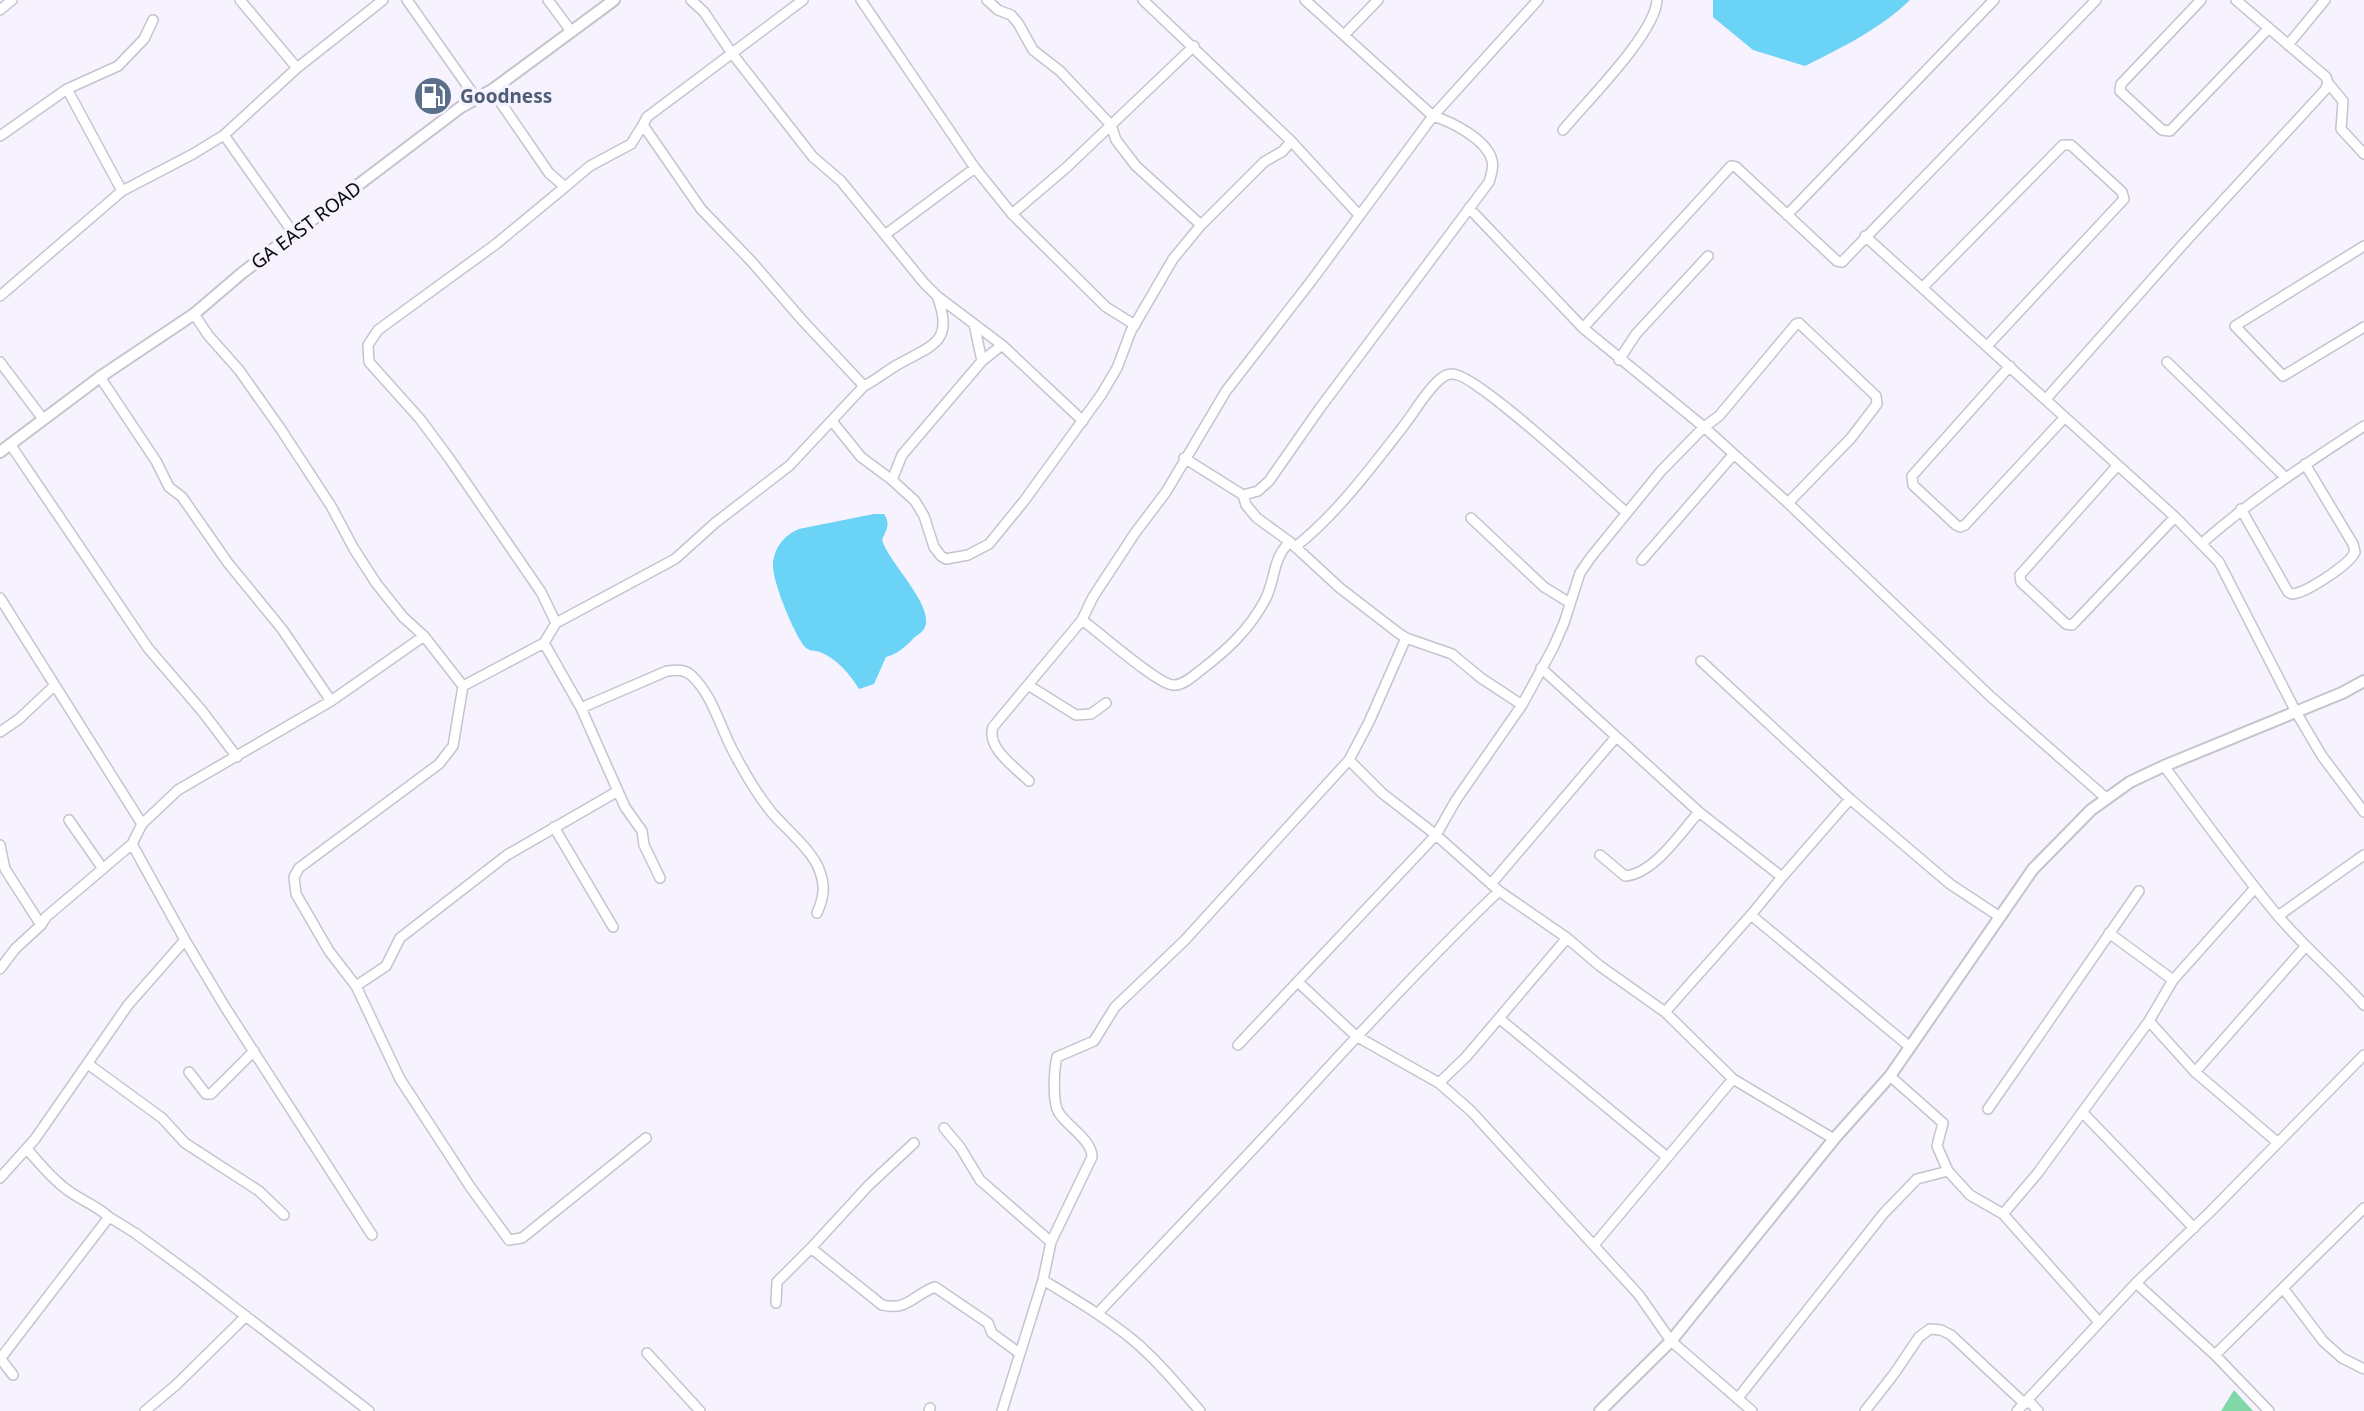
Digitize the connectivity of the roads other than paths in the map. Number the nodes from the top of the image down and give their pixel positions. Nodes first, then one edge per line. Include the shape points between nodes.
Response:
1 (12, 0) edge
2 (240, 0) edge
3 (383, 0) edge
4 (407, 0) edge
5 (548, 0) edge
6 (614, 0) edge
7 (691, 0) edge
8 (803, 0) edge
9 (861, 0) edge
10 (987, 0) edge
11 (1145, 0) edge
12 (1304, 0) edge
13 (1378, 0) edge
14 (1538, 0) edge
15 (1657, 0) edge
16 (1994, 0) edge
17 (2096, 0) edge
18 (2201, 0) edge
19 (2236, 0) edge
20 (2325, 0) edge
21 (0, 10) edge
22 (153, 20) dead end
23 (2268, 29) junction
24 (571, 32) junction
25 (1344, 35) junction
26 (2288, 45) junction
27 (1194, 46) junction
28 (731, 52) junction
29 (297, 68) junction
30 (2328, 83) junction
31 (67, 89) junction
32 (492, 90) junction
33 (476, 98) junction
34 (1433, 116) junction
35 (643, 125) junction
36 (1111, 125) junction
37 (1563, 130) dead end
38 (224, 135) junction
39 (0, 136) edge
40 (1292, 142) junction
41 (2364, 154) edge
42 (975, 168) junction
43 (565, 187) junction
44 (122, 191) junction
45 (1469, 208) junction
46 (1012, 214) junction
47 (1359, 215) junction
48 (1787, 215) junction
49 (1201, 225) junction
50 (294, 234) junction
51 (886, 234) junction
52 (1865, 236) junction
53 (2364, 246) edge
54 (1708, 256) dead end
55 (1923, 287) junction
56 (0, 296) edge
57 (937, 296) junction
58 (194, 314) junction
59 (974, 324) junction
60 (1135, 325) junction
61 (2364, 327) edge
62 (1583, 328) junction
63 (1002, 345) junction
64 (1987, 345) junction
65 (1619, 360) junction
66 (982, 361) junction
67 (0, 362) edge
68 (2167, 362) dead end
69 (2010, 366) junction
70 (100, 377) junction
71 (864, 386) junction
72 (2046, 399) junction
73 (2065, 417) junction
74 (43, 419) junction
75 (831, 421) junction
76 (1083, 421) junction
77 (2364, 426) edge
78 (1703, 427) junction
79 (10, 444) junction
80 (0, 452) edge
81 (1733, 455) junction
82 (1184, 458) junction
83 (2305, 464) junction
84 (2118, 466) junction
85 (2285, 477) junction
86 (892, 480) junction
87 (1242, 495) junction
88 (1788, 503) junction
89 (2241, 509) junction
90 (1627, 513) junction
91 (2175, 517) junction
92 (1471, 518) dead end
93 (2201, 544) junction
94 (1292, 545) junction
95 (1643, 560) dead end
96 (0, 598) edge
97 (1570, 603) junction
98 (1082, 620) junction
99 (556, 623) junction
100 (424, 636) junction
101 (1406, 638) junction
102 (544, 643) junction
103 (1701, 661) dead end
104 (1541, 668) junction
105 (2364, 681) edge
106 (55, 685) junction
107 (1028, 685) junction
108 (463, 686) junction
109 (331, 701) junction
110 (1106, 703) dead end
111 (1522, 705) junction
112 (581, 708) junction
113 (2295, 712) junction
114 (0, 732) edge
115 (1616, 737) junction
116 (237, 757) junction
117 (1349, 760) junction
118 (2164, 766) junction
119 (1029, 781) dead end
120 (618, 791) junction
121 (2106, 797) junction
122 (1850, 799) junction
123 (1699, 812) junction
124 (2364, 812) edge
125 (69, 820) dead end
126 (142, 824) junction
127 (554, 827) junction
128 (1436, 835) junction
129 (132, 844) junction
130 (0, 845) edge
131 (1600, 855) dead end
132 (2364, 855) edge
133 (103, 869) junction
134 (1783, 877) junction
135 (660, 878) dead end
136 (1495, 887) junction
137 (2255, 888) junction
138 (2140, 891) dead end
139 (817, 913) dead end
140 (1751, 915) junction
141 (2278, 916) junction
142 (2000, 917) junction
143 (41, 925) junction
144 (612, 927) dead end
145 (2109, 933) junction
146 (1567, 938) junction
147 (185, 940) junction
148 (2305, 947) junction
149 (0, 970) edge
150 (2173, 980) junction
151 (1298, 982) junction
152 (356, 986) junction
153 (2364, 1005) edge
154 (1665, 1012) junction
155 (1500, 1019) junction
156 (2149, 1021) junction
157 (1356, 1036) junction
158 (1238, 1045) dead end
159 (1910, 1047) junction
160 (254, 1051) junction
161 (2364, 1055) edge
162 (88, 1064) junction
163 (189, 1072) dead end
164 (2195, 1072) junction
165 (1890, 1076) junction
166 (1733, 1079) junction
167 (1439, 1083) junction
168 (1988, 1109) dead end
169 (2082, 1112) junction
170 (944, 1128) dead end
171 (646, 1138) dead end
172 (1834, 1139) junction
173 (2277, 1142) junction
174 (914, 1143) dead end
175 (27, 1149) junction
176 (1667, 1157) junction
177 (1948, 1171) junction
178 (0, 1178) edge
179 (2364, 1210) edge
180 (2003, 1214) junction
181 (284, 1215) dead end
182 (108, 1217) junction
183 (2194, 1228) junction
184 (372, 1235) dead end
185 (1051, 1242) junction
186 (1594, 1245) junction
187 (811, 1248) junction
188 (1044, 1280) junction
189 (2136, 1283) junction
190 (2283, 1288) junction
191 (776, 1303) dead end
192 (1098, 1313) junction
193 (246, 1316) junction
194 (2099, 1322) junction
195 (1671, 1341) junction
196 (647, 1353) dead end
197 (1019, 1353) junction
198 (2215, 1355) junction
199 (0, 1359) edge
200 (2364, 1369) edge
201 (13, 1375) dead end
202 (1738, 1398) junction
203 (2027, 1402) junction
204 (145, 1411) edge
205 (369, 1411) edge
206 (700, 1411) edge
207 (1002, 1411) edge
208 (1200, 1411) edge
209 (1600, 1411) edge
210 (1752, 1411) edge
211 (1865, 1411) edge
212 (2018, 1411) edge
213 (2038, 1411) edge
214 (2269, 1411) edge

1 - 21 street
2 - 29 street
3 - 29 street
4 - 33 street
5 - 24 street
6 - 24 street, GA EAST ROAD
7 - 28 street
8 - 28 street
9 - 42 street
10 - 36 street via 1011,15 1033,50 1060,71
11 - 27 street
12 - 25 street
13 - 25 street
14 - 34 street
15 - 37 street via 1642,37
16 - 48 street
17 - 52 street
18 - 23 street via 2120,88 2162,130 2170,131
19 - 23 street
20 - 26 street
22 - 31 street via 144,39 118,66
23 - 26 street
24 - 32 street, GA EAST ROAD
25 - 34 street
26 - 30 street
27 - 36 street
27 - 40 street
28 - 35 street via 647,117
28 - 51 street via 813,157 841,181
29 - 38 street
30 - 41 street via 2343,101 2341,129
30 - 72 street
31 - 39 street
31 - 44 street
32 - 33 street, GA EAST ROAD
32 - 43 street via 549,173
33 - 50 street, GA EAST ROAD
34 - 45 street via 1464,130 1492,158 1489,182
34 - 47 street
35 - 43 street via 631,144 590,166
35 - 71 street via 701,209
36 - 46 street
36 - 49 street via 1116,140 1136,166
38 - 44 street
38 - 50 street
40 - 47 street
40 - 49 street via 1264,162
42 - 46 street
42 - 51 street
43 - 99 street via 378,330 368,345 369,362 449,458 541,592
44 - 56 street
45 - 62 street
45 - 87 street via 1269,481 1258,491
46 - 60 street via 1106,307
47 - 82 street via 1236,376
48 - 52 street via 1837,261 1845,260
48 - 62 street via 1731,166
49 - 60 street via 1173,259
50 - 58 street, GA EAST ROAD
51 - 57 street
52 - 55 street
53 - 61 street via 2235,326 2283,376
54 - 65 street via 1636,334
55 - 64 street
55 - 64 street via 2063,145 2071,145 2124,199
57 - 59 street
57 - 71 street via 944,319 940,337
58 - 70 street, GA EAST ROAD
58 - 100 street via 280,428 376,583
59 - 63 street
59 - 66 street
60 - 76 street via 1117,368
62 - 65 street
63 - 66 street
63 - 76 street
64 - 69 street
65 - 78 street
66 - 86 street via 902,455
67 - 74 street
68 - 85 street
69 - 72 street
69 - 73 street via 1912,476 1913,485 1956,525 1965,526
70 - 74 street, GA EAST ROAD
70 - 109 street via 169,487 182,497 274,618
71 - 75 street
72 - 73 street
73 - 84 street
74 - 79 street, GA EAST ROAD
75 - 86 street via 861,457
75 - 99 street via 789,466 675,559
76 - 86 street via 997,536 968,555 941,556 915,501
77 - 83 street
78 - 81 street
78 - 88 street via 1719,416 1796,324 1801,324 1876,396 1878,404
78 - 90 street
79 - 80 street, GA EAST ROAD
79 - 116 street via 148,648
81 - 88 street
81 - 95 street
82 - 87 street
82 - 98 street
83 - 85 street
83 - 89 street via 2353,544 2355,552 2347,562 2292,594
84 - 91 street
84 - 91 street via 2020,575 2021,582 2066,624 2072,625
85 - 89 street
87 - 94 street via 1257,518
88 - 121 street via 1990,696
89 - 93 street
90 - 94 street via 1494,398 1455,373 1439,379 1328,517
90 - 97 street via 1580,573
91 - 93 street
92 - 97 street via 1544,587
93 - 113 street via 2219,562
94 - 98 street via 1279,554 1265,600 1242,634 1182,684 1169,684
94 - 101 street
96 - 106 street
97 - 104 street
98 - 107 street
99 - 102 street
100 - 108 street
100 - 109 street
101 - 111 street via 1452,653
101 - 117 street
102 - 108 street
102 - 112 street
103 - 122 street
104 - 111 street
104 - 115 street
105 - 113 street
106 - 114 street
106 - 126 street
107 - 110 street via 1076,715 1091,714
107 - 119 street via 991,734 995,747
108 - 152 street via 453,746 439,764 299,868 294,877 296,894 328,951
109 - 116 street
111 - 128 street
112 - 120 street
112 - 139 street via 667,671 680,670 692,676 773,815 791,830 820,869 824,898
113 - 118 street
113 - 124 street
115 - 123 street
115 - 136 street
116 - 126 street via 178,790
117 - 128 street
117 - 185 street via 1185,940 1115,1007 1094,1041 1057,1057 1056,1110 1092,1157
118 - 121 street
118 - 137 street
120 - 127 street
120 - 135 street via 642,831
121 - 142 street via 2033,869
122 - 134 street
122 - 142 street via 1950,884
123 - 131 street via 1653,864 1634,875 1625,876
123 - 134 street
125 - 133 street
126 - 129 street
127 - 144 street
127 - 152 street via 507,855 400,938 386,966
128 - 136 street
128 - 151 street
129 - 133 street
129 - 147 street
130 - 143 street via 5,869
132 - 141 street
133 - 143 street
134 - 140 street
136 - 146 street
136 - 157 street
137 - 141 street
137 - 150 street
138 - 145 street
140 - 154 street
140 - 159 street
141 - 148 street
142 - 159 street
143 - 149 street
145 - 150 street
145 - 168 street
146 - 154 street
146 - 155 street
147 - 160 street
147 - 162 street via 128,1005
148 - 153 street
148 - 164 street
150 - 156 street
151 - 157 street
151 - 158 street
152 - 171 street via 400,1079 509,1240 522,1238
154 - 166 street
155 - 167 street
155 - 176 street
156 - 164 street
156 - 169 street
157 - 167 street
157 - 192 street
159 - 165 street
160 - 163 street via 211,1094 206,1094
160 - 184 street
161 - 173 street
162 - 175 street
162 - 181 street via 162,1118 185,1143 260,1191
164 - 173 street
165 - 172 street
165 - 177 street via 1943,1124 1937,1146
166 - 172 street
166 - 176 street
167 - 186 street via 1471,1111
169 - 180 street
169 - 183 street
170 - 185 street via 980,1180
172 - 195 street
173 - 183 street
174 - 187 street
175 - 178 street
175 - 182 street via 66,1189
176 - 186 street
177 - 180 street via 1970,1195
177 - 202 street via 1917,1179 1884,1213
179 - 190 street
180 - 194 street
182 - 193 street
182 - 199 street
183 - 189 street
185 - 188 street
186 - 195 street via 1639,1295
187 - 191 street via 777,1282
187 - 197 street via 882,1305 904,1306 935,1287 988,1323 992,1334
188 - 192 street
188 - 197 street
189 - 194 street
189 - 198 street
190 - 198 street
190 - 200 street via 2323,1341
192 - 208 street via 1135,1342
193 - 204 street
193 - 205 street
194 - 203 street
195 - 202 street
195 - 209 street
196 - 206 street
197 - 207 street
198 - 214 street
199 - 201 street
202 - 210 street
203 - 211 street via 1951,1335 1930,1329 1919,1337
203 - 212 street
203 - 213 street

